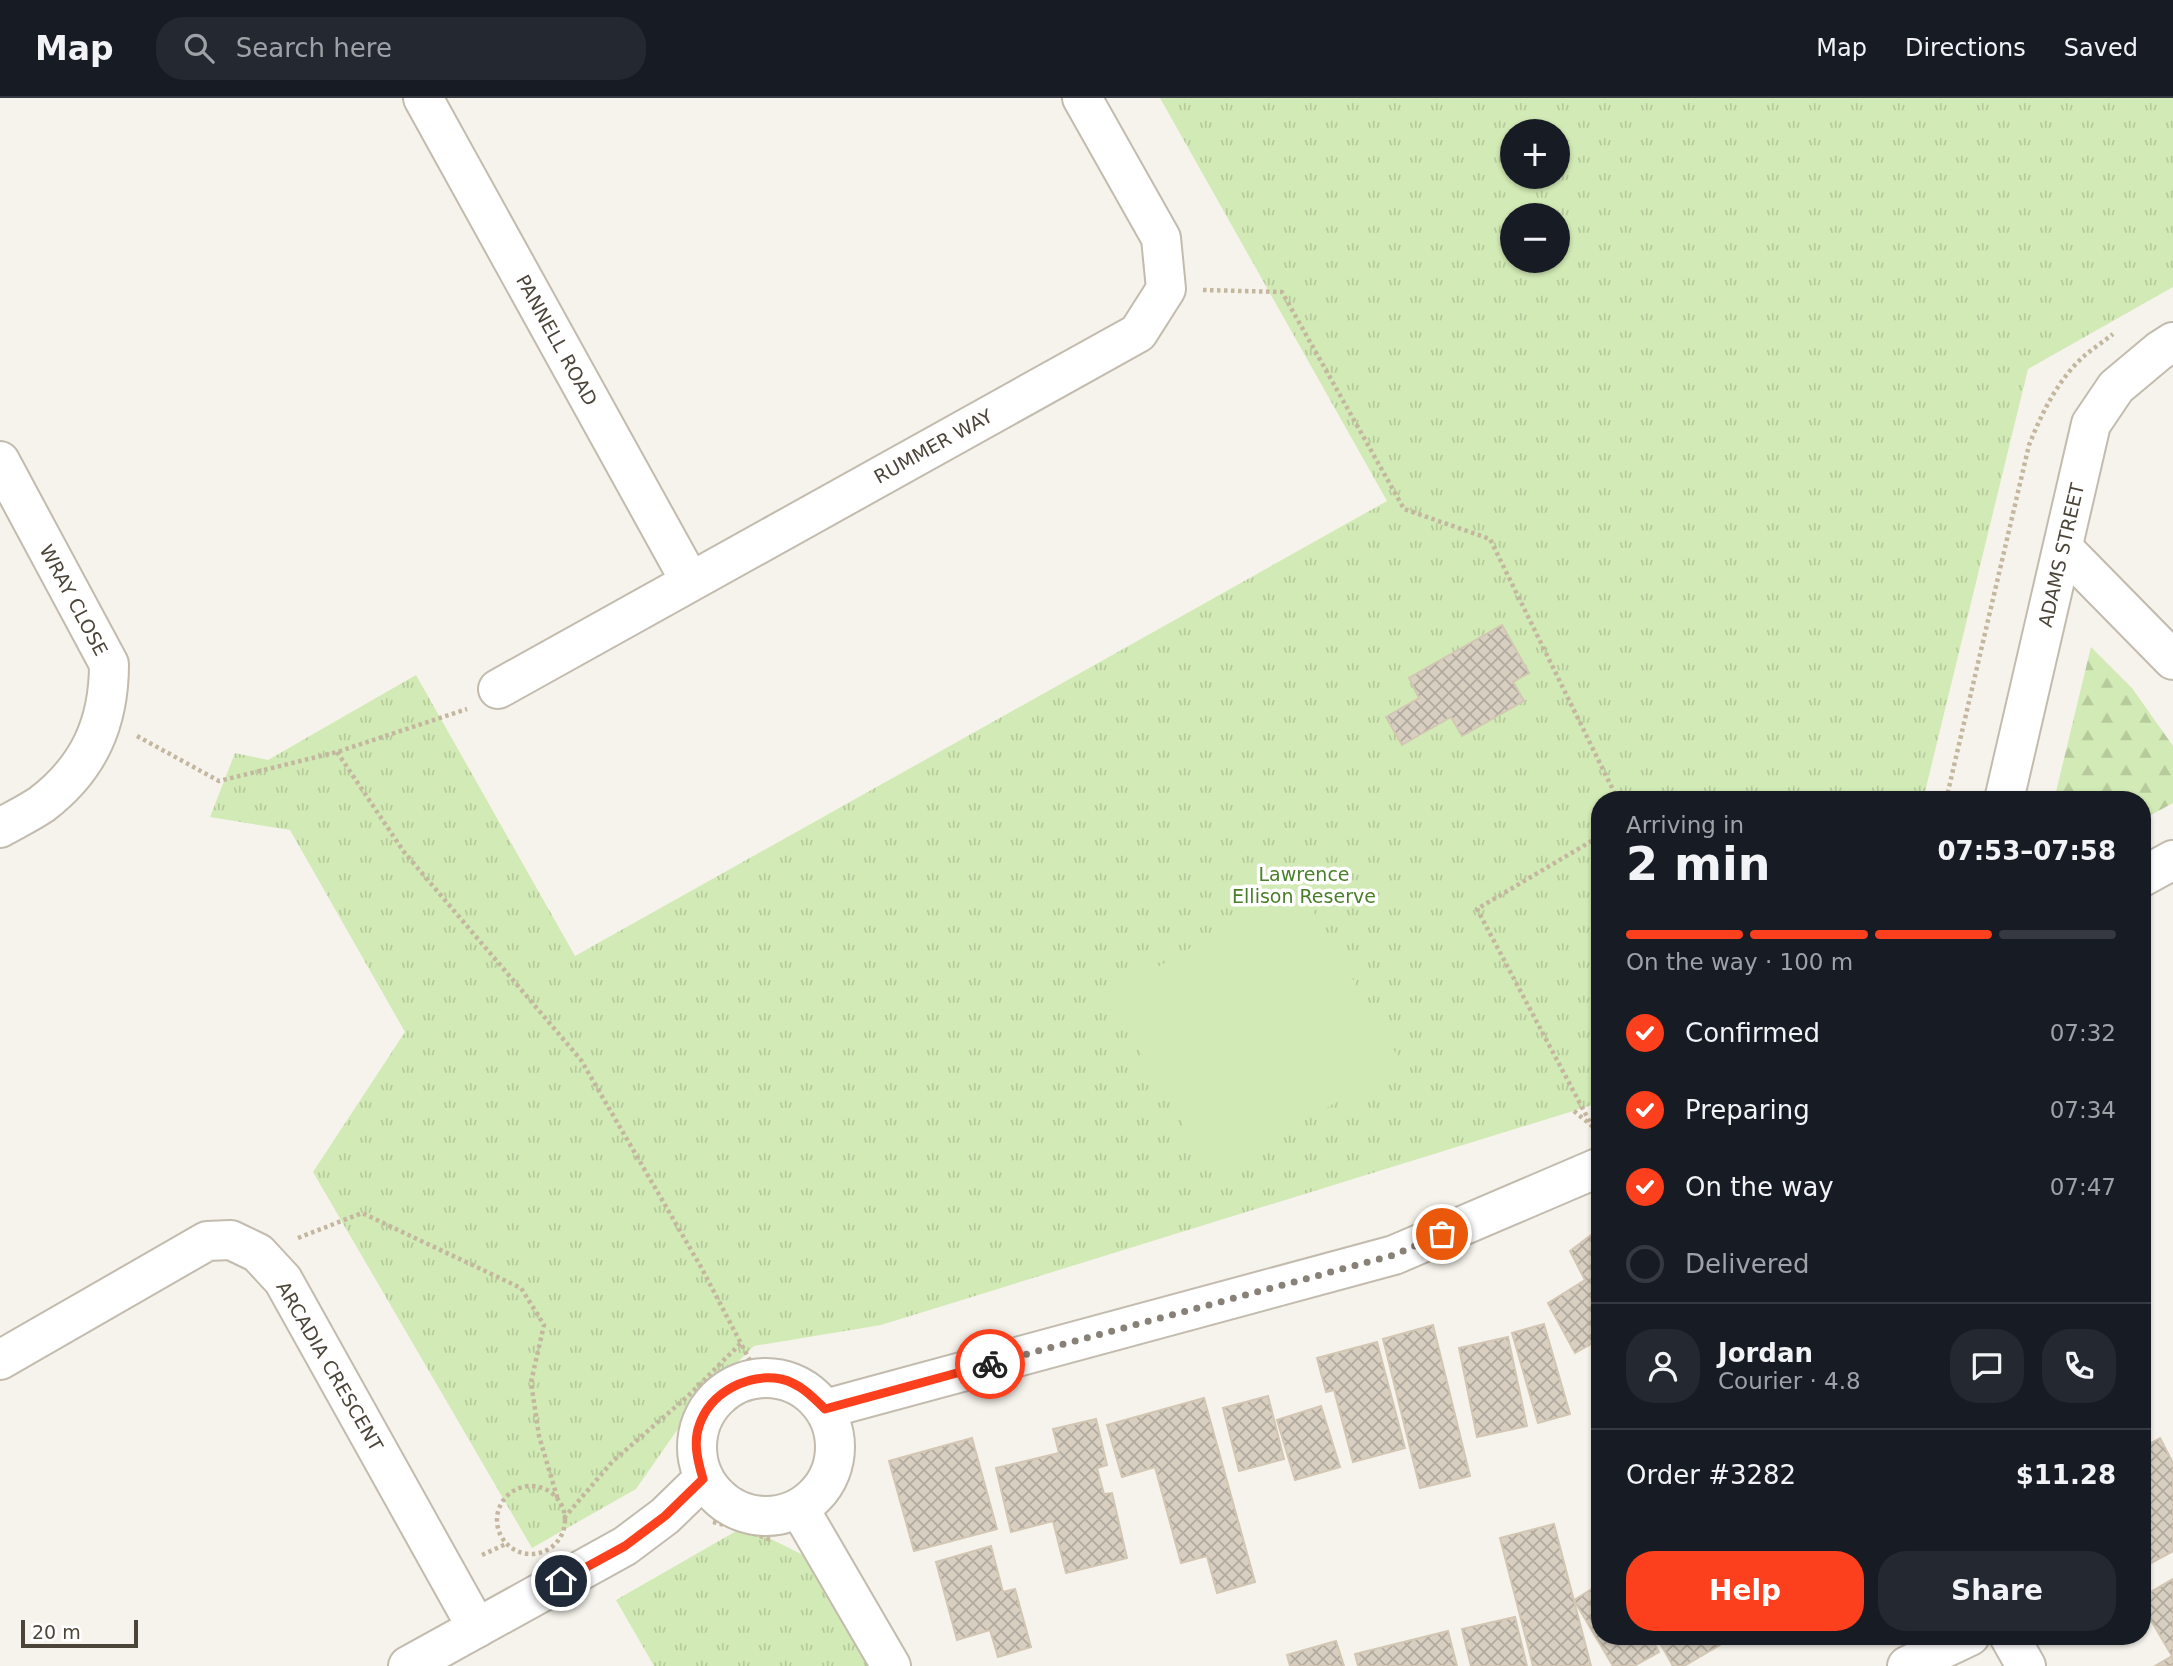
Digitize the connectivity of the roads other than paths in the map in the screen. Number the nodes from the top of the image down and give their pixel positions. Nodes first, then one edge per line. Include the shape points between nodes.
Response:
1 (423, 98) edge
2 (1082, 98) edge
3 (2173, 342) edge
4 (0, 461) edge
5 (2063, 548) junction
6 (690, 581) junction
7 (2173, 660) edge
8 (498, 689) road end
9 (2006, 791) edge
10 (0, 828) edge
11 (2173, 860) edge
12 (2151, 872) edge
13 (1591, 1153) edge
14 (0, 1360) edge
15 (825, 1409) junction
16 (703, 1479) junction
17 (799, 1508) junction
18 (477, 1628) junction
19 (1951, 1645) edge
20 (2014, 1645) edge
21 (408, 1666) edge
22 (891, 1666) edge
23 (1907, 1666) edge
24 (2026, 1666) edge

1 - 6 street, PANNELL ROAD
2 - 6 street, RUMMER WAY via 1161,238 1166,289 1138,332
3 - 5 street, ADAMS STREET via 2116,387 2091,424
4 - 10 street, WRAY CLOSE via 109,664 109,695 90,750 75,774 41,804
5 - 7 street
5 - 9 street, ADAMS STREET
6 - 8 street, RUMMER WAY
11 - 12 street
13 - 15 street via 1394,1255
14 - 18 street, ARCADIA CRESCENT via 207,1241 231,1240 258,1253 283,1280
15 - 16 street via 808,1391 783,1379 759,1378 733,1386 713,1401 699,1426 696,1454
15 - 17 street via 835,1435 831,1471 820,1491
16 - 17 street via 718,1498 739,1512 775,1517
16 - 18 street via 625,1546
17 - 22 street
18 - 21 street
19 - 23 street
20 - 24 street

